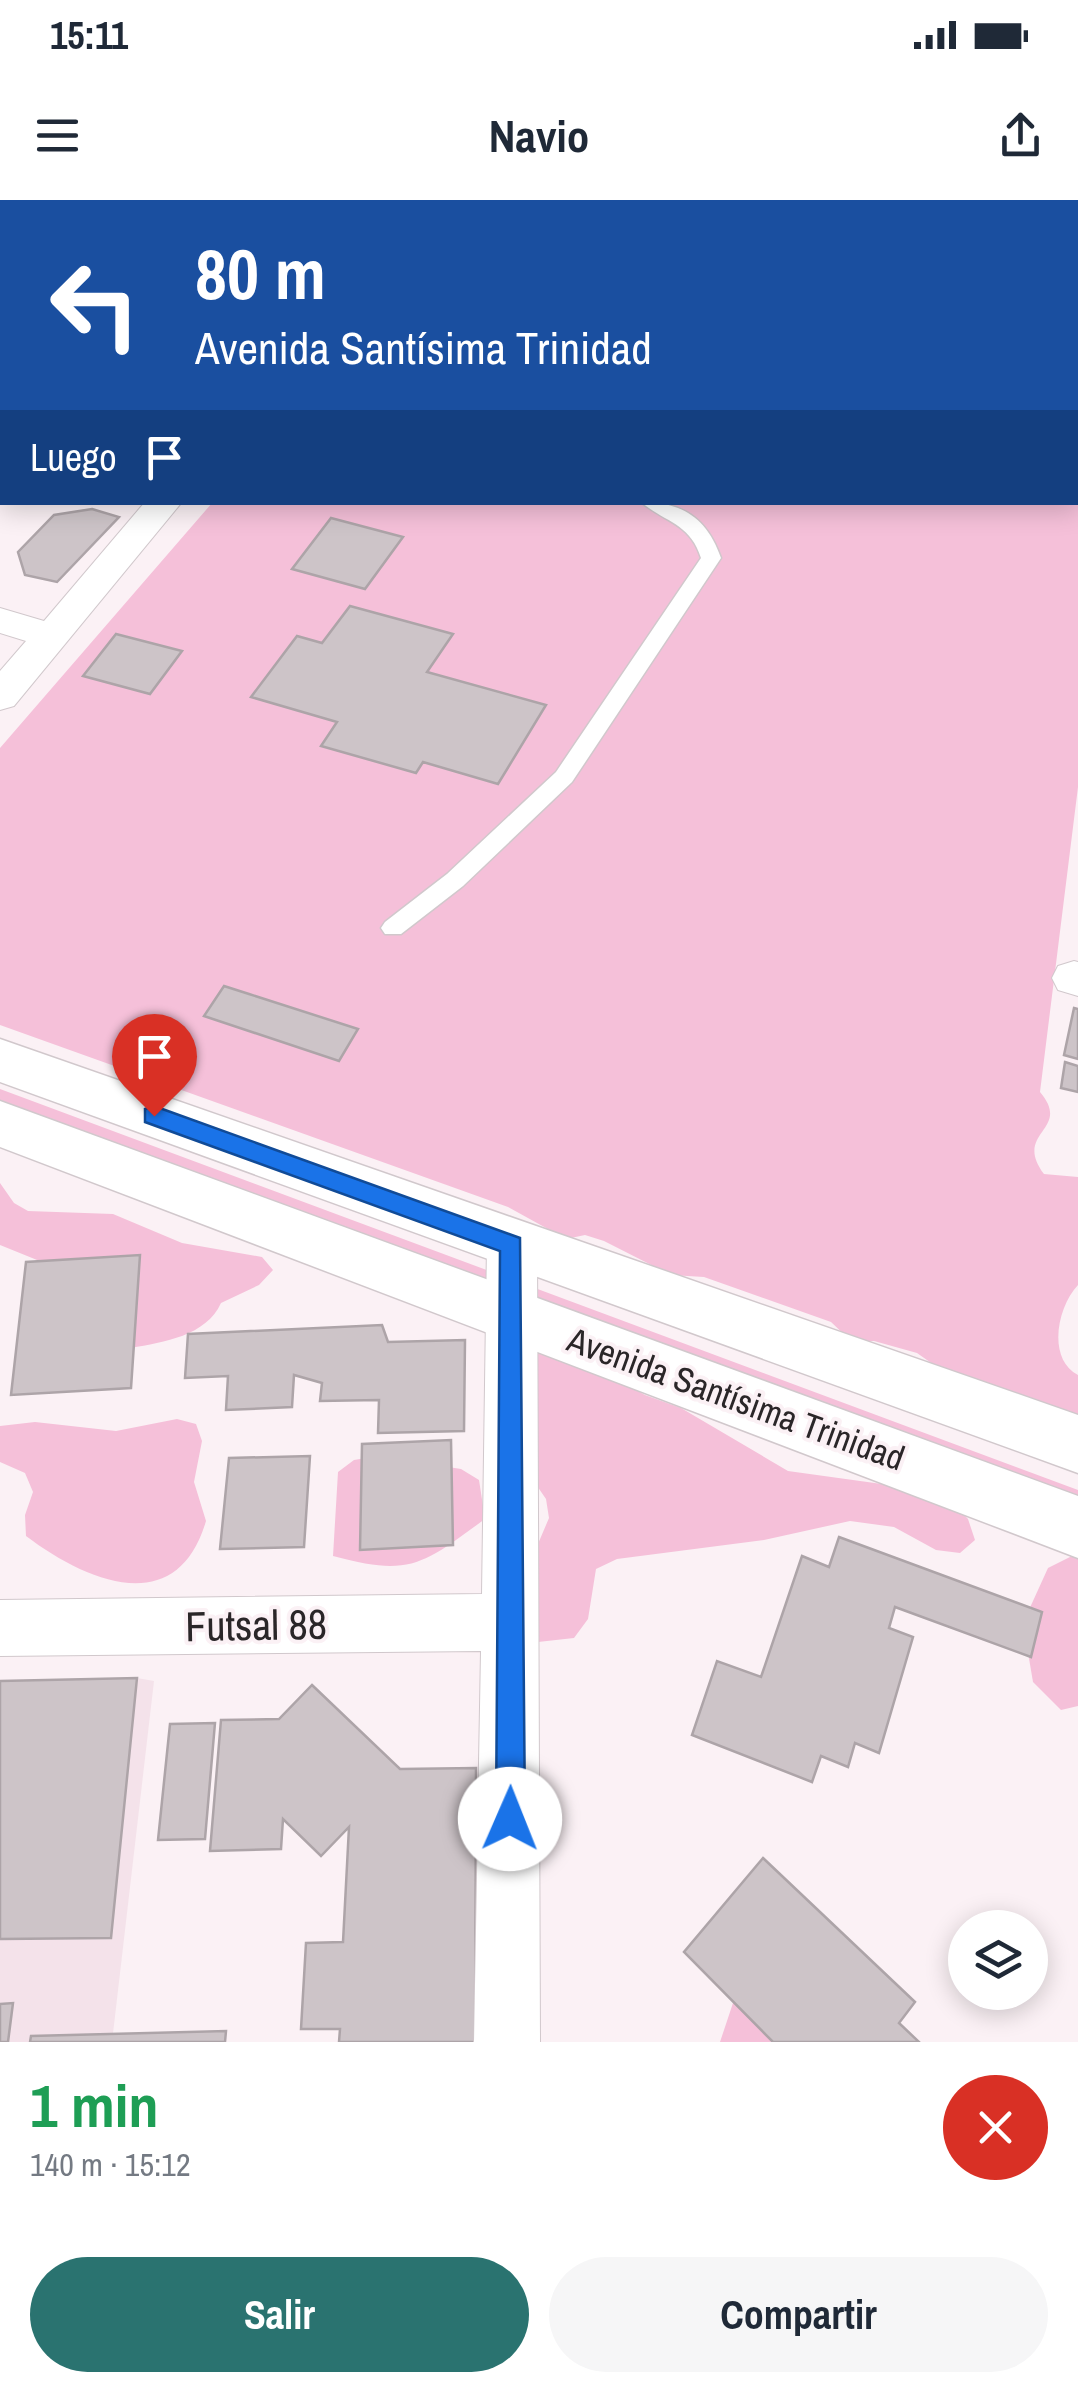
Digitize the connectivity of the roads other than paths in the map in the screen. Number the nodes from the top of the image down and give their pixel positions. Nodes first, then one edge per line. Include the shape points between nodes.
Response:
1 (163, 505) edge
2 (658, 505) edge
3 (0, 620) edge
4 (50, 636) junction
5 (0, 697) edge
6 (392, 928) dead end
7 (0, 1060) edge
8 (0, 1124) edge
9 (512, 1245) junction
10 (512, 1316) junction
11 (1078, 1444) edge
12 (1078, 1527) edge
13 (512, 1622) junction
14 (0, 1628) edge
15 (508, 2042) edge

1 - 4 street
2 - 6 lane via 688,516 705,536 711,558 564,778 455,880
3 - 4 street
4 - 5 street
7 - 9 main road, Avenida Santísima Trinidad
8 - 10 main road, Avenida Santísima Trinidad
9 - 10 street
9 - 11 main road, Avenida Santísima Trinidad
10 - 12 main road, Avenida Santísima Trinidad
10 - 13 street
13 - 14 street, Futsal 88
13 - 15 street

